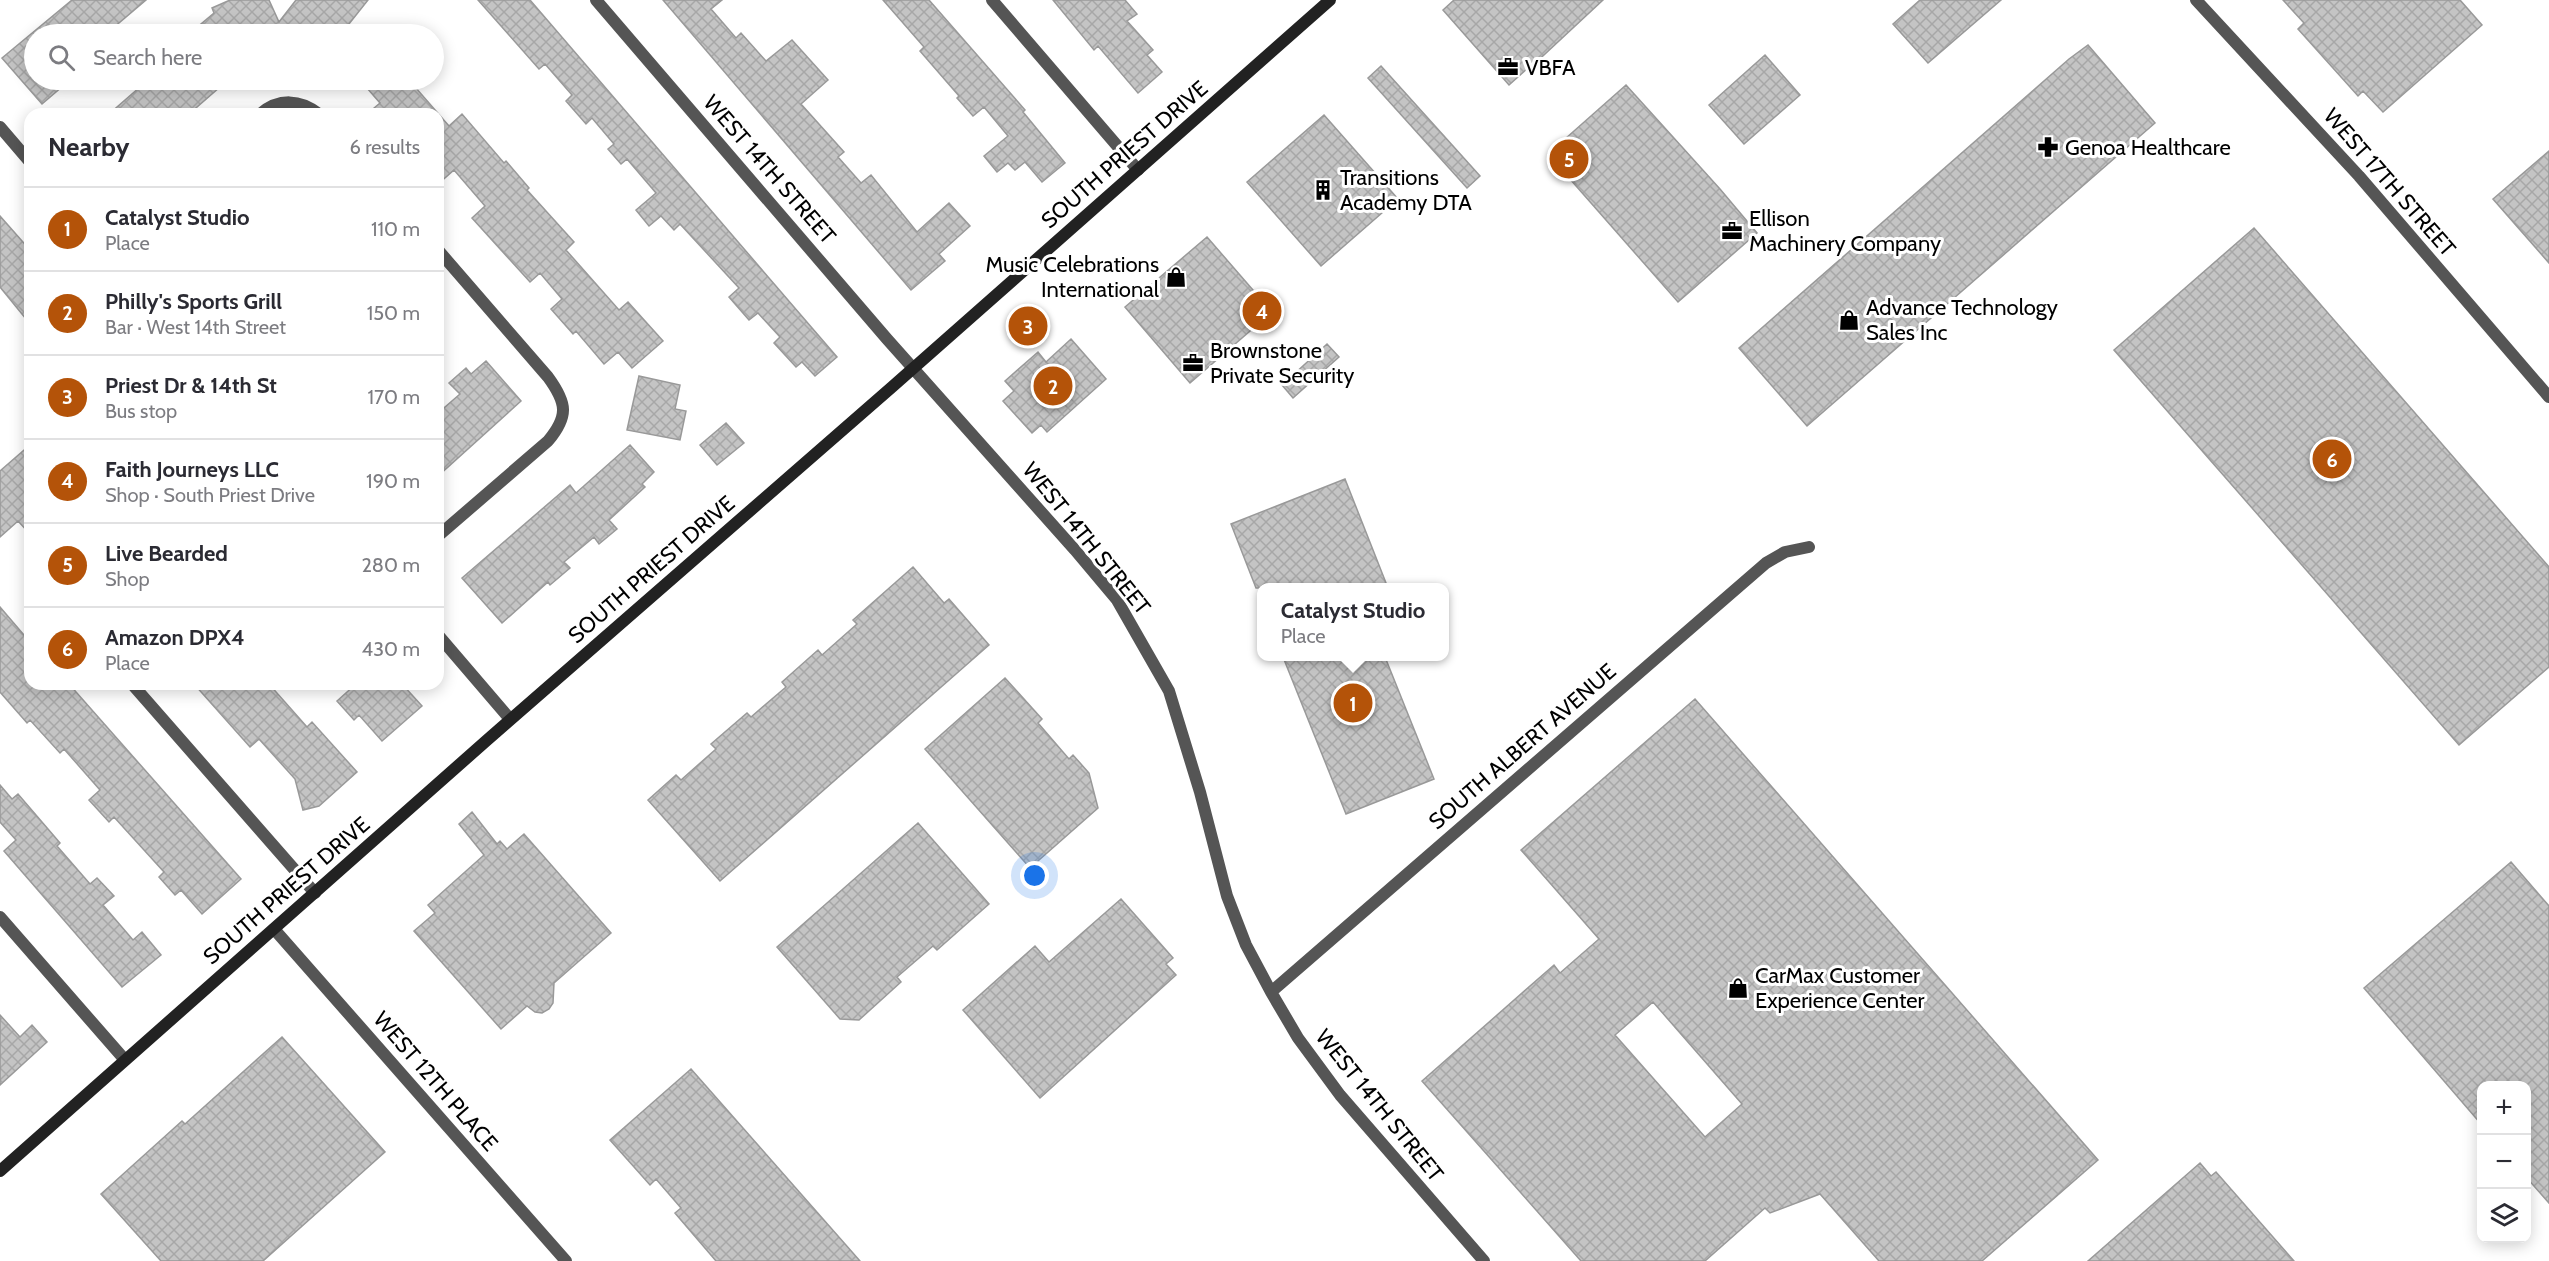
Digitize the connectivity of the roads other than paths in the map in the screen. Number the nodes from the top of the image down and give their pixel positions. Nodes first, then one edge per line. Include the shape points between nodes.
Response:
1 (596, 0) edge
2 (992, 0) edge
3 (1330, 0) edge
4 (2196, 0) edge
5 (269, 108) edge
6 (312, 108) edge
7 (0, 127) edge
8 (24, 155) edge
9 (1138, 170) junction
10 (444, 257) edge
11 (913, 367) junction
12 (2549, 397) edge
13 (444, 531) edge
14 (1809, 547) dead end
15 (444, 642) edge
16 (137, 690) edge
17 (510, 719) junction
18 (315, 893) junction
19 (0, 917) edge
20 (274, 929) junction
21 (1271, 992) junction
22 (125, 1060) junction
23 (0, 1171) edge
24 (566, 1261) edge
25 (1484, 1261) edge

1 - 11 street, WEST 14TH STREET
2 - 9 street
3 - 9 main road, SOUTH PRIEST DRIVE
4 - 12 street, WEST 17TH STREET via 2359,176
5 - 6 street via 297,102
7 - 8 street
9 - 11 main road, SOUTH PRIEST DRIVE
10 - 13 street via 548,377 564,411 548,441
11 - 17 main road, SOUTH PRIEST DRIVE
11 - 21 street, WEST 14TH STREET via 1075,550 1133,625 1169,691 1227,896 1246,945
14 - 21 street, SOUTH ALBERT AVENUE via 1785,552 1766,563
15 - 17 street
16 - 18 street
17 - 18 main road, SOUTH PRIEST DRIVE
18 - 20 main road, SOUTH PRIEST DRIVE
19 - 22 street
20 - 22 main road, SOUTH PRIEST DRIVE
20 - 24 street, WEST 12TH PLACE
21 - 25 street, WEST 14TH STREET via 1298,1038 1340,1095
22 - 23 main road, SOUTH PRIEST DRIVE

